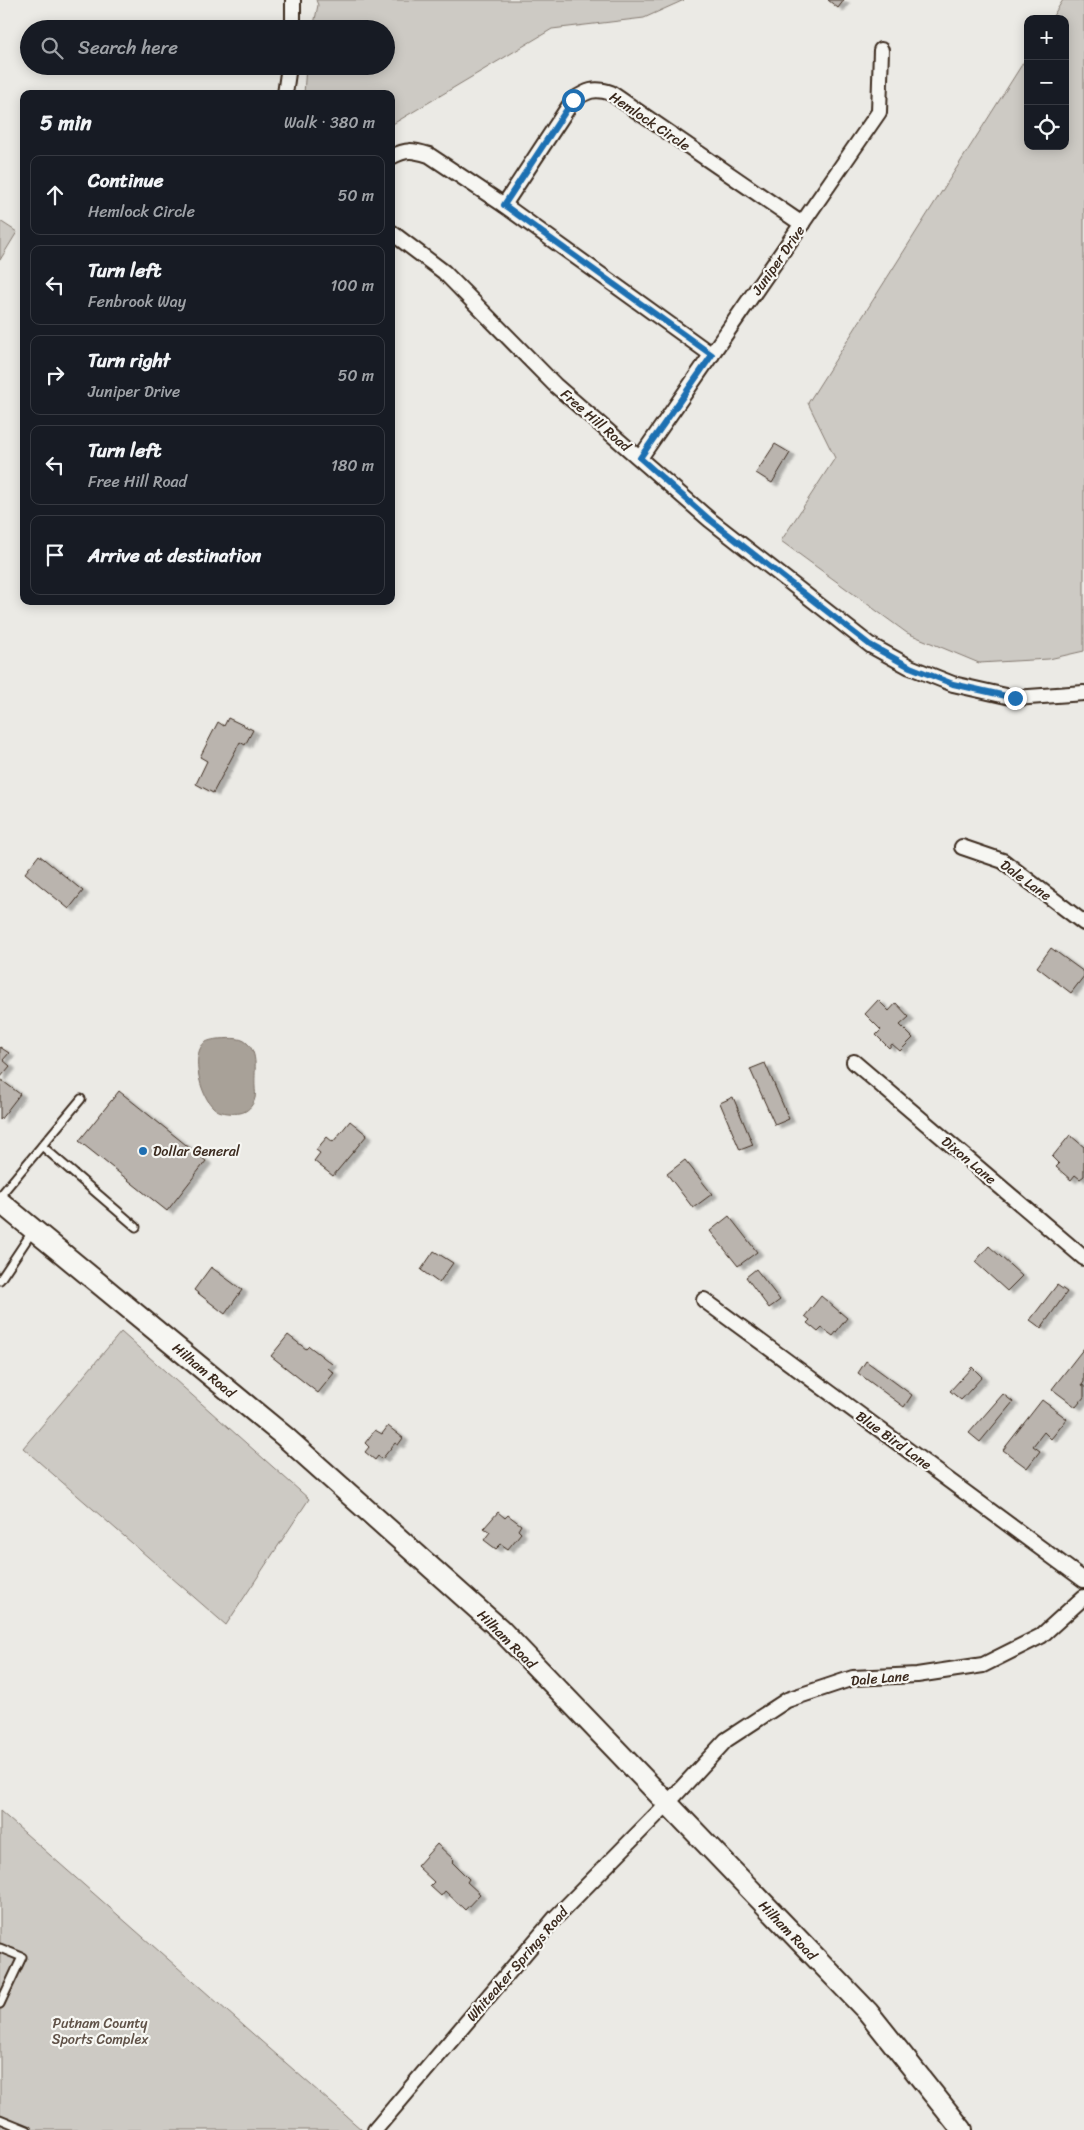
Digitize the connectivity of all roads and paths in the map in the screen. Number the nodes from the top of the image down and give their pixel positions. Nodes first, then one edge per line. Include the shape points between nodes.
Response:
1 (293, 0) edge
2 (293, 20) edge
3 (881, 50) dead end
4 (288, 75) edge
5 (286, 90) edge
6 (395, 155) edge
7 (504, 205) junction
8 (802, 224) junction
9 (395, 235) edge
10 (712, 355) junction
11 (640, 458) junction
12 (1084, 692) edge
13 (962, 847) dead end
14 (1084, 924) edge
15 (854, 1062) dead end
16 (81, 1099) dead end
17 (42, 1146) junction
18 (0, 1196) edge
19 (0, 1202) edge
20 (136, 1227) dead end
21 (34, 1229) junction
22 (1084, 1258) edge
23 (0, 1280) edge
24 (704, 1300) dead end
25 (1084, 1580) edge
26 (1084, 1597) edge
27 (666, 1804) junction
28 (0, 1948) edge
29 (0, 2004) edge
30 (0, 2119) edge
31 (26, 2130) edge
32 (375, 2130) edge
33 (962, 2130) edge

1 - 2 street
3 - 8 street, Juniper Drive via 880,112
4 - 5 street
6 - 7 street via 404,151 428,155
7 - 8 street, Hemlock Circle via 573,100 586,92 600,89 611,93
7 - 10 street
8 - 10 street, Juniper Drive
9 - 11 street, Free Hill Road via 444,272 555,385
10 - 11 street, Juniper Drive
11 - 12 street, Free Hill Road via 710,520 829,614 870,645 910,667 953,684 1015,698
13 - 14 street, Dale Lane via 1002,861
15 - 22 street, Dixon Lane
16 - 17 lane
17 - 18 lane
17 - 20 lane
19 - 21 main road, Hilham Road
21 - 23 lane
21 - 27 main road, Hilham Road via 284,1436 500,1629
24 - 25 street, Blue Bird Lane
26 - 27 street, Dale Lane via 1041,1636 983,1664 917,1675 853,1678 787,1700 726,1740
27 - 32 street, Whiteaker Springs Road via 555,1918
27 - 33 main road, Hilham Road via 868,2012
28 - 29 lane via 22,1958
30 - 31 lane

